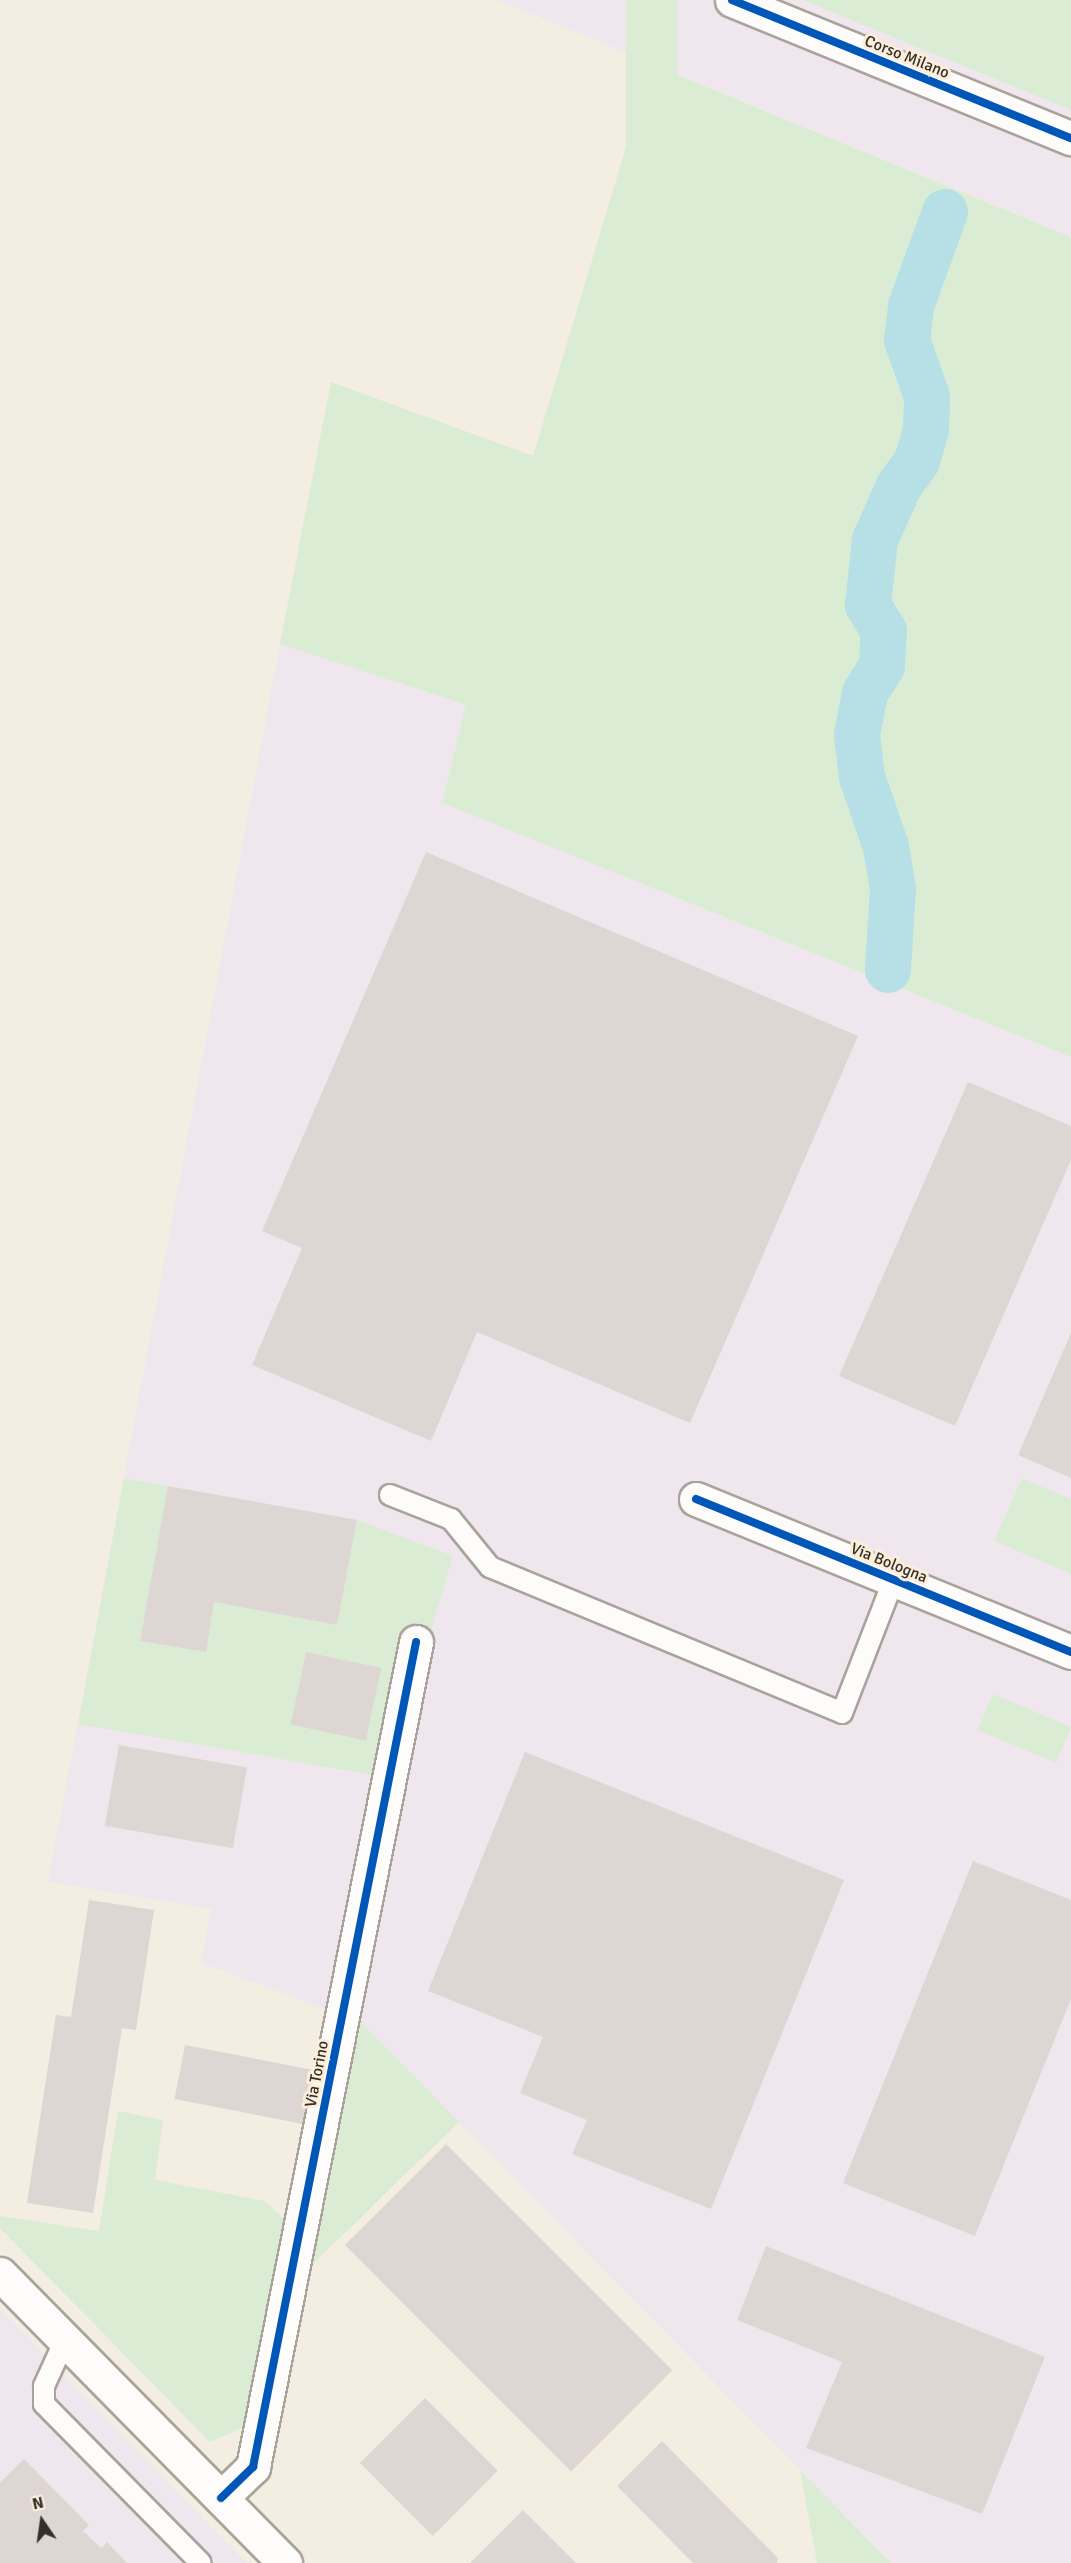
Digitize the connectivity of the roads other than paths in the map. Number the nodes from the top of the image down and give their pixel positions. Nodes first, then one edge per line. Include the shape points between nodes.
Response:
1 (732, 0) edge
2 (1071, 138) edge
3 (390, 1495) dead end
4 (696, 1499) dead end
5 (894, 1579) junction
6 (416, 1642) dead end
7 (1071, 1652) edge
8 (0, 2274) edge
9 (65, 2340) junction
10 (221, 2498) junction
11 (201, 2563) edge
12 (285, 2563) edge

1 - 2 street, Corso Milano
3 - 5 lane via 451,1519 490,1567 842,1713
4 - 5 street, Via Bologna
5 - 7 street, Via Bologna
6 - 10 street, Via Torino via 253,2467
8 - 9 street
9 - 10 street
9 - 11 lane via 44,2386 44,2404
10 - 12 street

